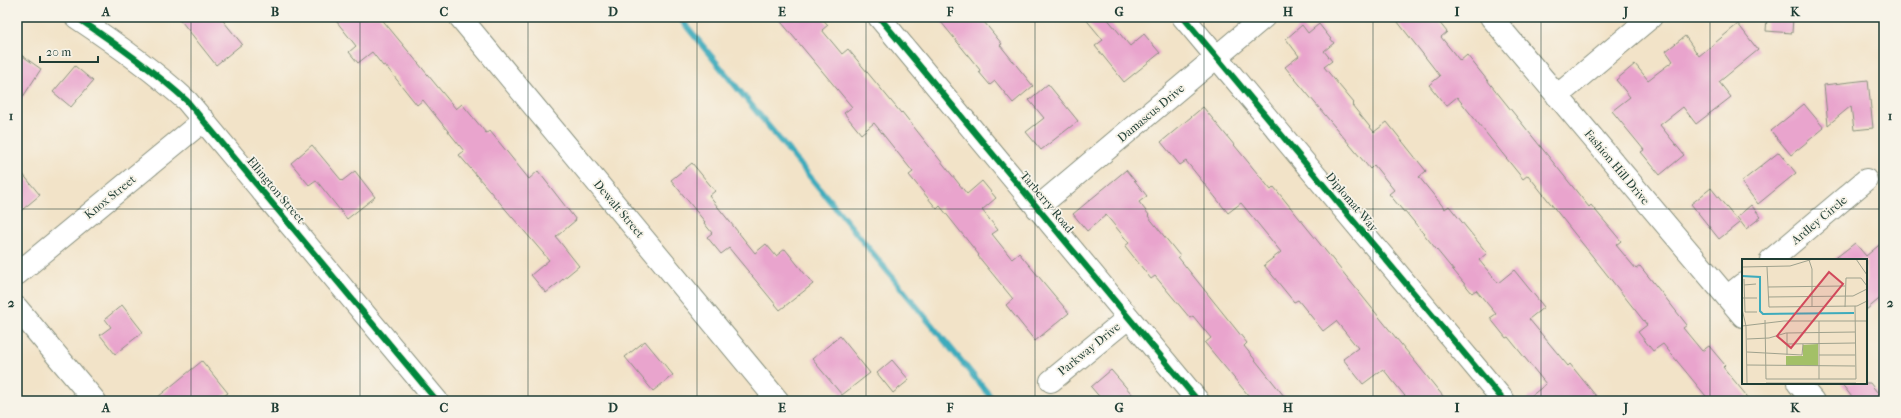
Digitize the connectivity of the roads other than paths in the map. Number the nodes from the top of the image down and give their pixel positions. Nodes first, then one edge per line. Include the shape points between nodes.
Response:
1 (76, 17) edge
2 (460, 17) edge
3 (879, 17) edge
4 (1184, 17) edge
5 (1264, 17) edge
6 (1492, 17) edge
7 (1651, 17) edge
8 (1217, 58) junction
9 (1557, 96) junction
10 (204, 120) junction
11 (1866, 180) dead end
12 (1037, 208) junction
13 (1772, 259) edge
14 (17, 274) edge
15 (1735, 291) edge
16 (17, 308) edge
17 (1742, 313) edge
18 (1128, 318) junction
19 (1050, 381) dead end
20 (1799, 384) edge
21 (94, 401) edge
22 (437, 401) edge
23 (778, 401) edge
24 (1198, 401) edge
25 (1504, 401) edge
26 (1813, 401) edge

1 - 10 street, Ellington Street via 155,72
2 - 23 street, Dewalt Street
3 - 12 street, Tarberry Road
4 - 8 street, Diplomat Way
5 - 8 street, Damascus Drive
6 - 9 street, Fashion Hill Drive
7 - 9 street
8 - 12 street, Damascus Drive
8 - 25 street, Diplomat Way
9 - 15 street, Fashion Hill Drive
10 - 14 street, Knox Street
10 - 22 street, Ellington Street
11 - 13 street, Ardley Circle
12 - 18 street, Tarberry Road
15 - 17 street, Fashion Hill Drive
16 - 21 street
18 - 19 street, Parkway Drive
18 - 24 street, Tarberry Road
20 - 26 street

